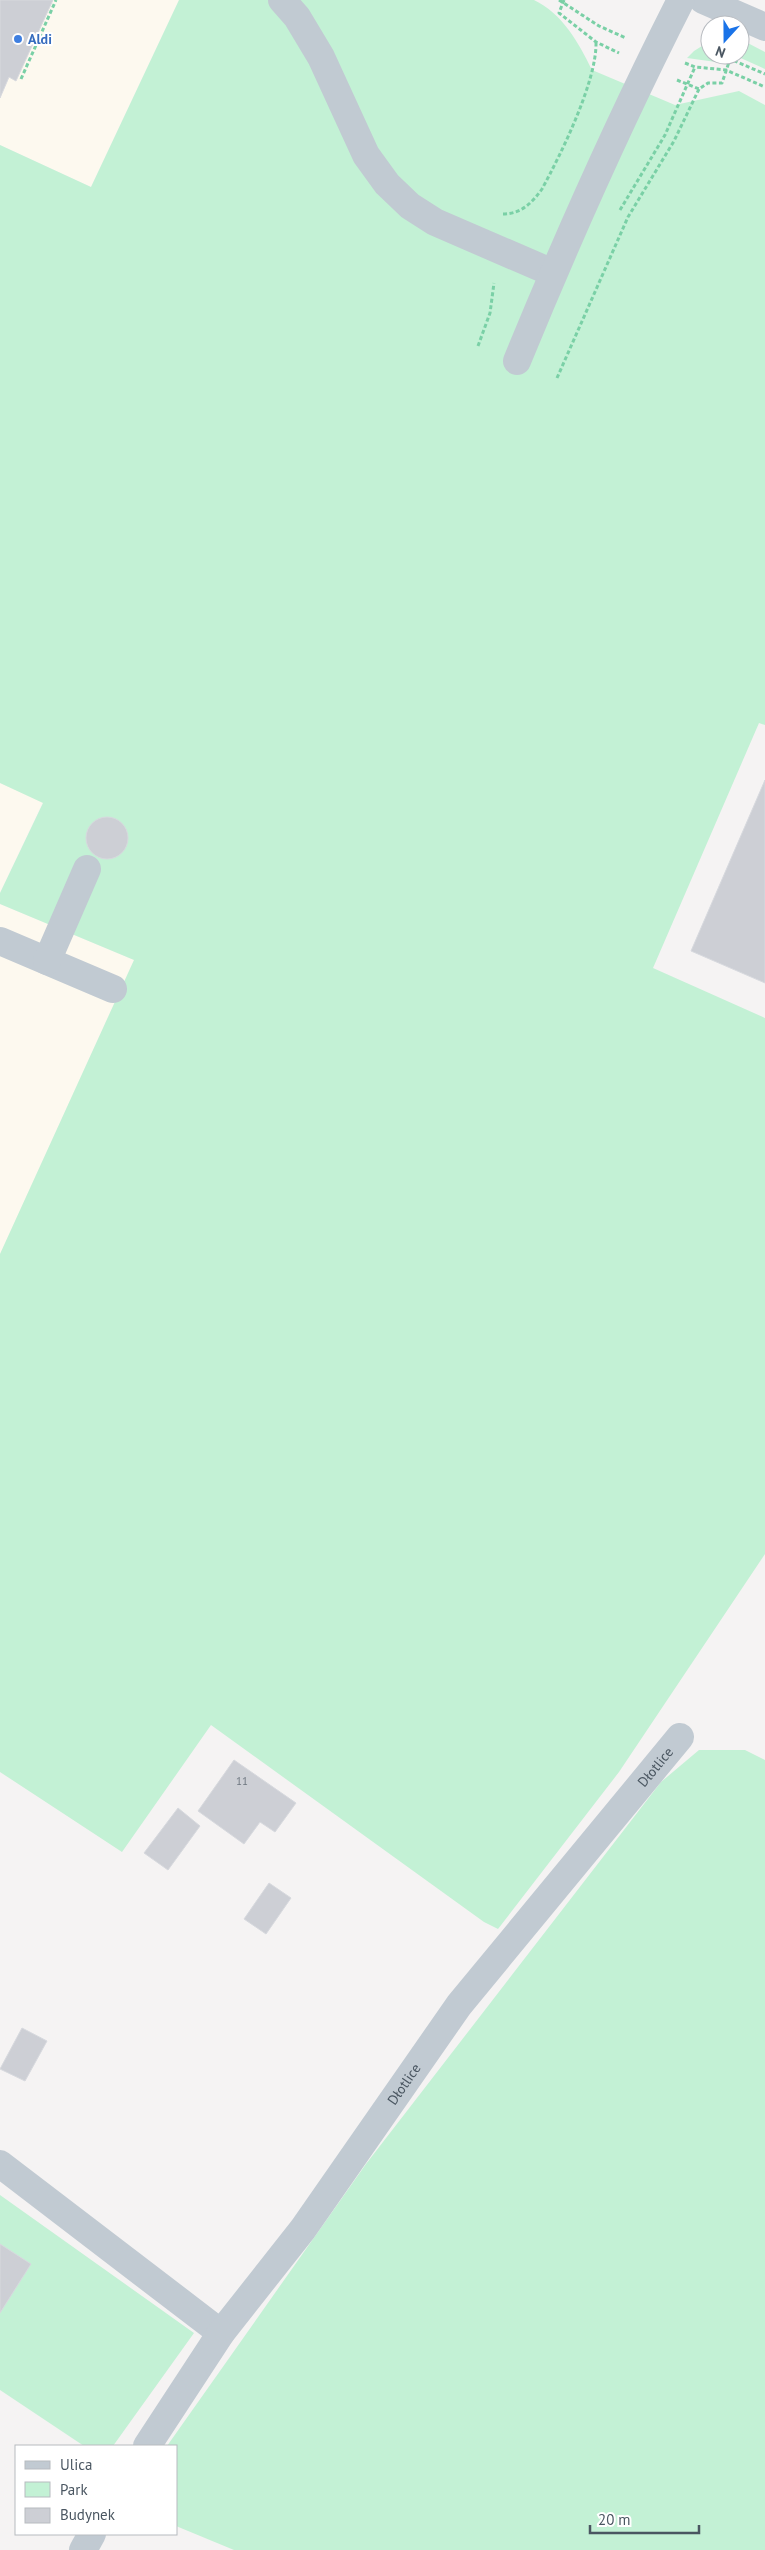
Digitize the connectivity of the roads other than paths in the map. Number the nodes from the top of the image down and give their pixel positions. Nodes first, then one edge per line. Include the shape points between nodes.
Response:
1 (282, 0) edge
2 (681, 0) edge
3 (703, 0) edge
4 (765, 27) edge
5 (553, 273) junction
6 (517, 361) dead end
7 (87, 869) dead end
8 (0, 941) edge
9 (47, 961) junction
10 (113, 989) dead end
11 (680, 1737) dead end
12 (0, 2164) edge
13 (221, 2334) junction
14 (148, 2445) edge
15 (91, 2535) edge
16 (83, 2550) edge

1 - 5 street via 297,17 321,57 366,155 387,184 410,206 435,222
2 - 5 street
3 - 4 street
5 - 6 street
7 - 9 street
8 - 9 street
9 - 10 street
11 - 13 street, Dłotlice via 459,2005 303,2229
12 - 13 street
13 - 14 street, Dłotlice
15 - 16 street

